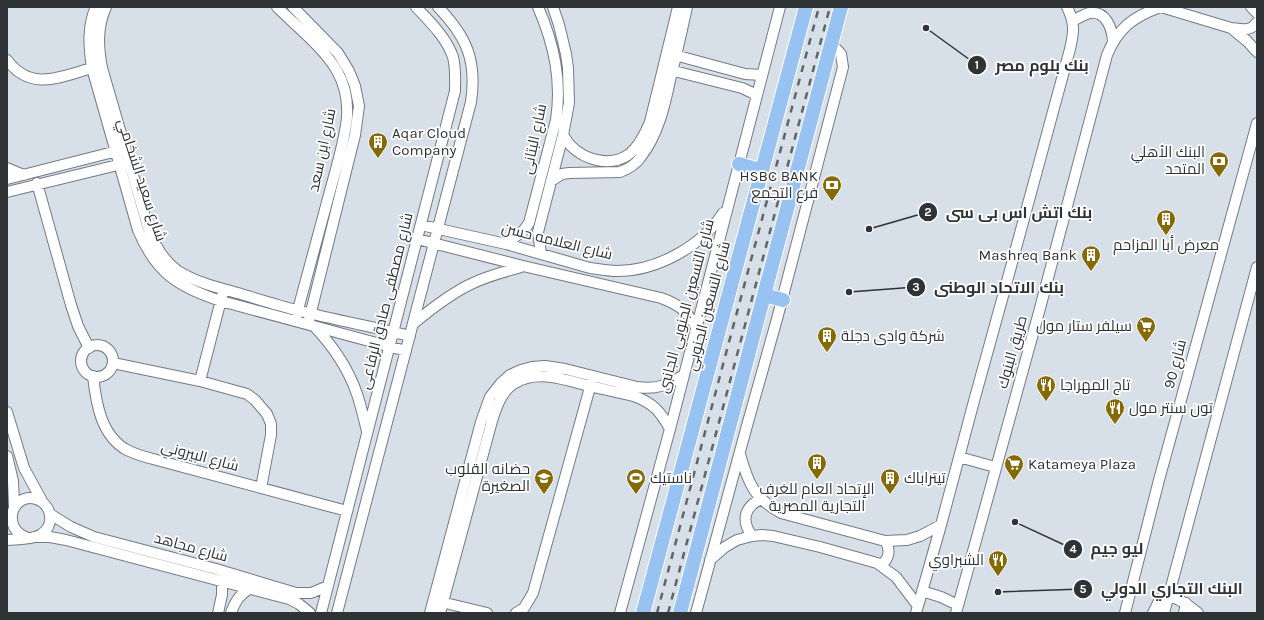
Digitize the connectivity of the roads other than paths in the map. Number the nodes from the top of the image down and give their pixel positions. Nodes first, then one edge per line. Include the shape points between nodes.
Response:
1 (96, 7) edge
2 (106, 7) edge
3 (277, 7) edge
4 (293, 7) edge
5 (416, 7) edge
6 (438, 7) edge
7 (538, 7) edge
8 (553, 7) edge
9 (678, 7) edge
10 (688, 7) edge
11 (780, 7) edge
12 (806, 7) edge
13 (841, 7) edge
14 (1067, 7) edge
15 (1160, 7) edge
16 (1251, 7) edge
17 (1257, 13) edge
18 (1073, 21) junction
19 (1257, 22) edge
20 (1231, 28) junction
21 (1113, 41) junction
22 (831, 43) junction
23 (1257, 52) edge
24 (671, 55) junction
25 (7, 60) edge
26 (92, 68) junction
27 (668, 69) junction
28 (762, 75) junction
29 (757, 95) junction
30 (1257, 123) edge
31 (563, 136) junction
32 (1255, 140) edge
33 (120, 150) junction
34 (124, 163) junction
35 (739, 164) junction
36 (7, 168) edge
37 (762, 171) junction
38 (24, 175) junction
39 (340, 175) junction
40 (7, 179) edge
41 (551, 181) junction
42 (37, 184) junction
43 (7, 192) edge
44 (730, 198) junction
45 (421, 225) junction
46 (438, 229) junction
47 (417, 239) junction
48 (434, 243) junction
49 (506, 244) junction
50 (541, 254) junction
51 (523, 266) junction
52 (1257, 267) edge
53 (224, 289) junction
54 (764, 295) junction
55 (783, 300) junction
56 (221, 301) junction
57 (310, 314) junction
58 (297, 316) junction
59 (413, 324) junction
60 (311, 325) junction
61 (696, 327) junction
62 (393, 332) junction
63 (410, 336) junction
64 (390, 347) junction
65 (89, 348) junction
66 (406, 351) junction
67 (113, 363) junction
68 (684, 375) junction
69 (93, 376) junction
70 (200, 381) junction
71 (592, 381) junction
72 (7, 412) edge
73 (670, 429) junction
74 (368, 432) junction
75 (740, 453) junction
76 (7, 456) edge
77 (959, 457) junction
78 (995, 467) junction
79 (261, 488) junction
80 (761, 499) junction
81 (42, 501) junction
82 (14, 506) junction
83 (347, 511) junction
84 (50, 514) junction
85 (9, 523) edge
86 (941, 525) junction
87 (752, 536) junction
88 (31, 537) junction
89 (7, 540) edge
90 (885, 541) junction
91 (710, 560) junction
92 (881, 565) junction
93 (216, 569) junction
94 (218, 581) junction
95 (328, 586) junction
96 (248, 589) junction
97 (922, 591) junction
98 (1168, 596) junction
99 (438, 601) junction
100 (1185, 608) edge
101 (917, 609) edge
102 (957, 609) edge
103 (218, 613) edge
104 (231, 613) edge
105 (310, 613) edge
106 (321, 613) edge
107 (337, 613) edge
108 (430, 613) edge
109 (440, 613) edge
110 (487, 613) edge
111 (516, 613) edge
112 (620, 613) edge
113 (643, 613) edge
114 (680, 613) edge
115 (696, 613) edge
116 (1125, 613) edge
117 (1153, 613) edge
118 (1164, 613) edge
119 (1198, 613) edge

1 - 26 street, شارع سعيد الشخامي via 90,24 89,38
2 - 33 street, شارع سعيد الشخامي via 100,25 99,50
3 - 39 street, شارع ابن سعد via 331,61 342,81 346,93 347,118
4 - 39 street, شارع ابن سعد via 338,53 353,80 359,111 355,135
5 - 45 street, شارع مصطفى صادق الرفاعى via 442,35 450,50 455,82 455,91
6 - 46 street, شارع مصطفى صادق الرفاعى via 462,37 470,62 473,87
7 - 49 street, شارع البتانى via 556,62 558,106 530,222
8 - 31 street, شارع البتانى via 568,68 569,103
9 - 24 street
10 - 24 street
11 - 28 street, شارع التسعين الجنوبي الجانبى
12 - 37 highway, شارع التسعين الجنوبي
13 - 22 highway
14 - 18 street, طريق البنوك
15 - 20 street
15 - 21 street, طريق البنوك via 1135,18
16 - 17 street
18 - 21 street via 1090,13 1101,15 1110,26
18 - 77 street, طريق البنوك via 1070,49
19 - 20 street via 1249,29
20 - 23 street
21 - 78 street, طريق البنوك via 1102,70 1039,312
22 - 54 highway
22 - 55 street via 841,54 843,67
24 - 27 street
24 - 28 street via 745,74
25 - 26 street via 13,69 36,80 48,80
26 - 33 street, شارع سعيد الشخامي
27 - 29 street via 742,88
27 - 31 street via 644,136 628,155 612,162 590,158 570,145
27 - 41 street via 664,107 649,145 640,159 620,172 569,173 556,176
28 - 29 street, شارع التسعين الجنوبي الجانبى
29 - 35 street, شارع التسعين الجنوبي الجانبى
30 - 32 street, شارع 90
31 - 41 street, شارع البتانى
32 - 116 street, شارع 90 via 1159,480
33 - 34 street, شارع سعيد الشخامي
33 - 38 street
34 - 42 street
34 - 53 street, شارع سعيد الشخامي via 158,251 168,263 186,276
34 - 56 street, شارع سعيد الشخامي via 138,230 150,254 162,270 180,285
35 - 37 highway
35 - 44 street, شارع التسعين الجنوبي الجانبى
36 - 38 street
37 - 113 highway, شارع التسعين الجنوبي
38 - 40 street
39 - 57 street, شارع ابن سعد
39 - 58 street, شارع ابن سعد
41 - 50 street, شارع البتانى via 538,232
42 - 43 street
42 - 65 street via 71,304
44 - 50 street, شارع العلامه حسن via 717,222 697,242 679,253 644,267 618,271 603,270
44 - 61 street, شارع التسعين الجنوبي الجانبى
45 - 46 street, شارع العلامه حسن
45 - 47 street, شارع مصطفى صادق الرفاعى
46 - 48 street, شارع مصطفى صادق الرفاعى
46 - 49 street, شارع العلامه حسن
47 - 48 street, شارع العلامه حسن
47 - 62 street, شارع مصطفى صادق الرفاعى
48 - 51 street, شارع العلامه حسن
48 - 59 street, شارع مصطفى صادق الرفاعى
49 - 50 street, شارع العلامه حسن
51 - 59 street via 471,284 440,302
51 - 61 street, شارع العلامه حسن via 661,298 679,306 690,316
52 - 98 street
53 - 56 street
53 - 58 street, شارع سعيد الشخامي
54 - 55 highway
54 - 114 highway
55 - 75 street
56 - 58 street, شارع سعيد الشخامي
56 - 70 street
57 - 58 street, شارع سعيد الشخامي
57 - 60 street, شارع ابن سعد
57 - 62 street, شارع سعيد الشخامي
58 - 60 street, شارع سعيد الشخامي
59 - 63 street, شارع مصطفى صادق الرفاعى
60 - 64 street, شارع سعيد الشخامي
60 - 74 street via 332,346 345,367
61 - 68 street, شارع التسعين الجنوبي الجانبى
62 - 63 street, شارع سعيد الشخامي
62 - 64 street, شارع مصطفى صادق الرفاعى
63 - 66 street, شارع مصطفى صادق الرفاعى
64 - 66 street, شارع سعيد الشخامي
64 - 74 street, شارع مصطفى صادق الرفاعى
65 - 67 street via 96,345 104,346 112,355
65 - 69 street via 83,354 81,362 86,372
66 - 107 street, شارع مصطفى صادق الرفاعى
67 - 69 street via 108,373 101,377
67 - 70 street
68 - 71 street via 666,385 649,389
68 - 73 street, شارع التسعين الجنوبي الجانبى
69 - 79 street, شارع البيروني via 101,416 107,430 118,444 127,450
70 - 79 street via 247,394 267,414 271,424 271,435
71 - 73 street via 645,400 658,410
71 - 99 street via 530,377 515,383 506,391 494,413 469,486
71 - 111 street via 533,593 524,608
72 - 81 street via 24,468
73 - 112 street, شارع التسعين الجنوبي الجانبى
74 - 83 street, شارع مصطفى صادق الرفاعى
75 - 80 street via 747,476
75 - 91 street
76 - 82 street via 13,481
77 - 78 street
77 - 86 street, طريق البنوك
78 - 102 street, طريق البنوك
79 - 83 street, شارع البيروني
80 - 87 street via 754,502 746,515 747,530
80 - 90 street via 781,513
81 - 82 street via 27,498
81 - 84 street
82 - 85 street
83 - 95 street, شارع مصطفى صادق الرفاعى
84 - 88 street via 47,529 42,534
84 - 93 street, شارع مجاهد via 94,537
85 - 88 street via 22,536
86 - 90 street via 907,540
86 - 97 street, طريق البنوك
87 - 91 street via 737,540
87 - 92 street via 773,536
88 - 89 street, شارع مجاهد
88 - 94 street, شارع مجاهد via 66,540
90 - 92 street via 889,552
91 - 115 street
92 - 101 street via 896,577
93 - 94 street
93 - 95 street, شارع مجاهد via 296,593 311,593
94 - 96 street, شارع مجاهد
94 - 103 street via 222,595
95 - 106 street, شارع مصطفى صادق الرفاعى
96 - 104 street via 238,598
96 - 105 street, شارع مجاهد via 289,599
97 - 101 street, طريق البنوك
97 - 102 street via 941,597
98 - 100 street
98 - 117 street via 1162,597
98 - 118 street
99 - 108 street
99 - 109 street
99 - 110 street
100 - 119 street

